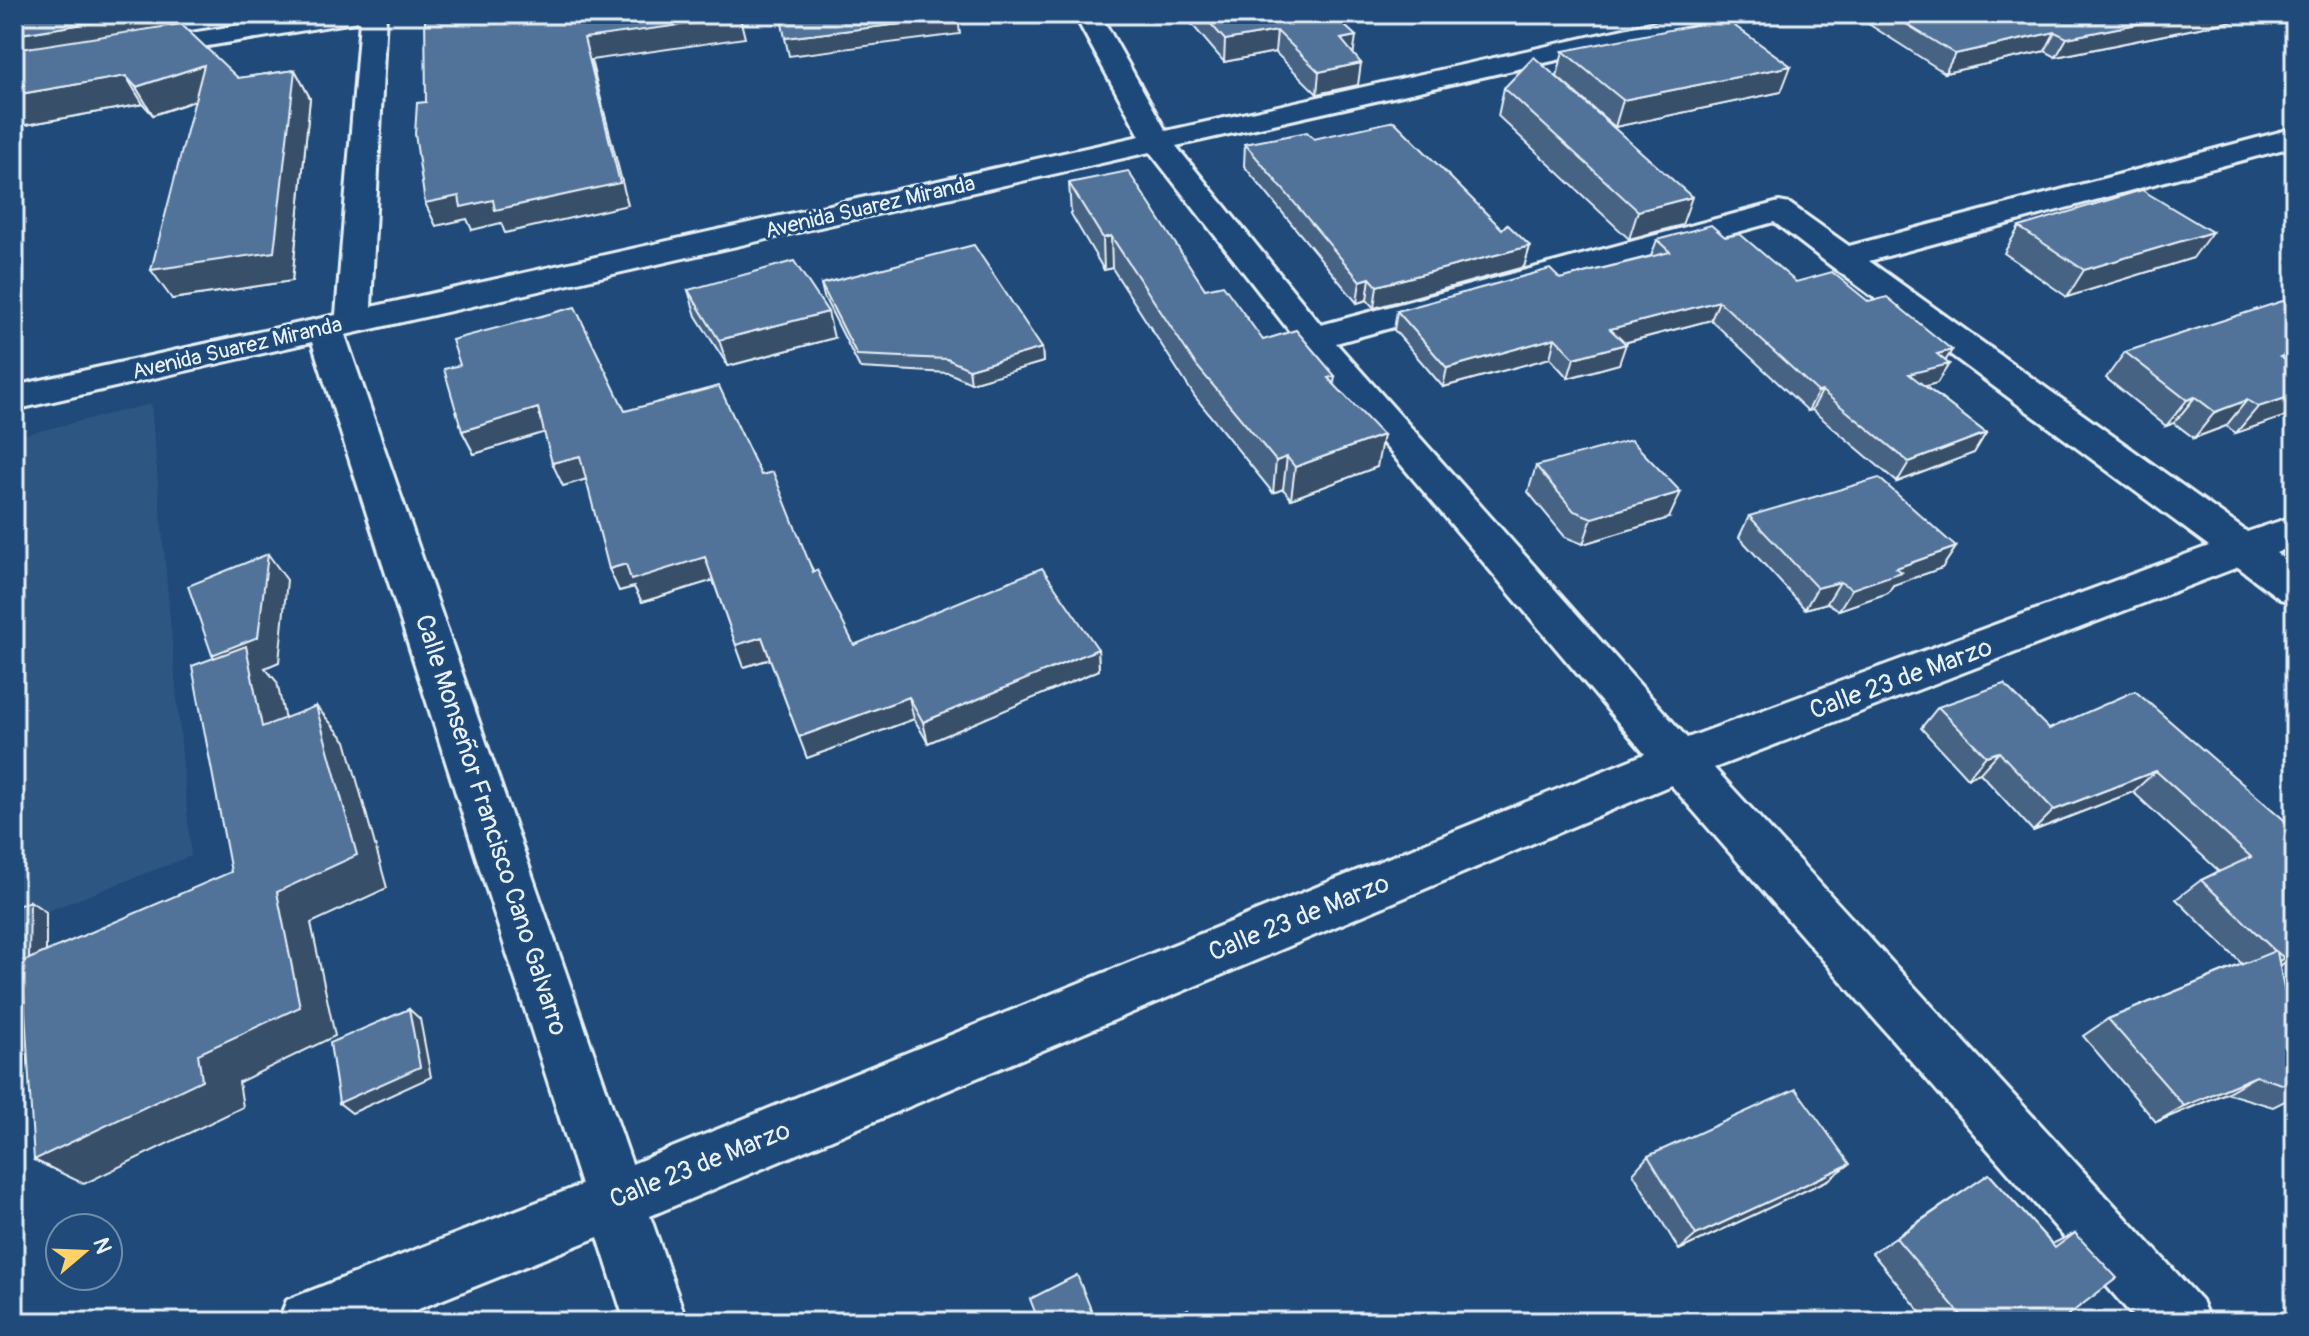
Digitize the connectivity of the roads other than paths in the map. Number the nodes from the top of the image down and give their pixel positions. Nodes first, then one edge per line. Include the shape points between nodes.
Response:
1 (356, 14) edge
2 (373, 14) edge
3 (1087, 14) edge
4 (1726, 14) edge
5 (123, 52) edge
6 (2295, 137) edge
7 (1158, 143) junction
8 (1842, 258) junction
9 (339, 325) junction
10 (1313, 338) junction
11 (14, 398) edge
12 (2295, 530) edge
13 (2245, 551) junction
14 (2295, 588) edge
15 (1679, 761) junction
16 (617, 1200) junction
17 (309, 1322) edge
18 (656, 1322) edge
19 (2179, 1322) edge

1 - 5 street
2 - 9 street, Calle Monseñor Francisco Cano Galvarro
3 - 7 street
4 - 7 street, Avenida Suarez Miranda
6 - 8 street
7 - 9 street, Avenida Suarez Miranda
7 - 10 street
8 - 10 street via 1779,211
8 - 13 street
9 - 11 street, Avenida Suarez Miranda
9 - 16 street, Calle Monseñor Francisco Cano Galvarro
10 - 15 street
12 - 13 street, Calle 23 de Marzo
13 - 14 street
13 - 15 street, Calle 23 de Marzo
15 - 16 street, Calle 23 de Marzo
15 - 19 street
16 - 17 street, Calle 23 de Marzo
16 - 18 street, Calle Monseñor Francisco Cano Galvarro

